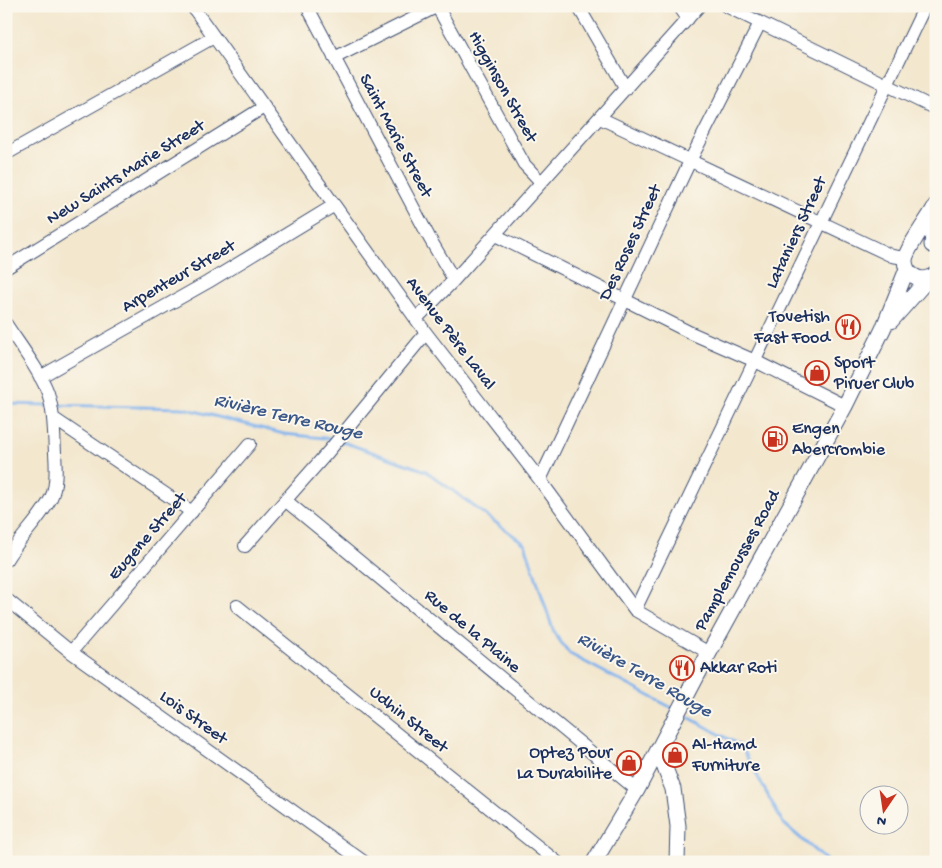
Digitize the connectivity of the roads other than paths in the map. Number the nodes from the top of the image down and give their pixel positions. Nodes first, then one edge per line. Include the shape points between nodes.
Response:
1 (192, 6) edge
2 (307, 6) edge
3 (437, 6) edge
4 (578, 6) edge
5 (679, 6) edge
6 (699, 6) edge
7 (726, 6) edge
8 (925, 6) edge
9 (688, 20) junction
10 (760, 23) junction
11 (214, 37) junction
12 (334, 58) junction
13 (887, 84) junction
14 (626, 89) junction
15 (264, 107) junction
16 (936, 109) edge
17 (600, 118) junction
18 (6, 154) edge
19 (690, 161) junction
20 (541, 182) junction
21 (333, 206) junction
22 (935, 213) edge
23 (821, 223) junction
24 (495, 235) junction
25 (934, 246) edge
26 (908, 258) junction
27 (6, 268) edge
28 (932, 277) edge
29 (454, 280) junction
30 (624, 299) junction
31 (416, 318) junction
32 (6, 324) edge
33 (883, 329) junction
34 (426, 333) junction
35 (755, 362) junction
36 (40, 377) junction
37 (844, 406) junction
38 (52, 413) junction
39 (250, 444) dead end
40 (540, 480) junction
41 (285, 500) junction
42 (192, 512) junction
43 (245, 546) dead end
44 (6, 560) edge
45 (6, 599) edge
46 (237, 606) dead end
47 (635, 610) junction
48 (71, 652) junction
49 (709, 653) junction
50 (658, 750) junction
51 (637, 790) junction
52 (364, 862) edge
53 (557, 862) edge
54 (594, 862) edge
55 (677, 862) edge

1 - 11 street, Avenue Père Laval
2 - 12 street, Saint Marie Street
3 - 12 street
3 - 20 street, Higginson Street via 524,164
4 - 14 street
5 - 9 street
6 - 9 street
7 - 10 street
8 - 13 street, Lataniers Street
9 - 14 street
10 - 13 street
10 - 19 street, Des Roses Street
11 - 15 street, Avenue Père Laval
11 - 18 street
12 - 29 street, Saint Marie Street
13 - 16 street
13 - 23 street, Lataniers Street
14 - 17 street
15 - 21 street, Avenue Père Laval
15 - 27 street, New Saints Marie Street
17 - 19 street
17 - 20 street
19 - 23 street
19 - 30 street, Des Roses Street
20 - 24 street
21 - 31 street, Avenue Père Laval
21 - 36 street, Arpenteur Street via 208,282
22 - 25 main road
22 - 26 main road, Pamplemousses Road
23 - 26 street via 892,256
23 - 35 street, Lataniers Street
24 - 29 street
24 - 30 street
25 - 26 main road via 919,244
26 - 28 main road via 914,276
26 - 33 main road, Pamplemousses Road
28 - 33 main road, Pamplemousses Road
29 - 31 street
30 - 35 street
30 - 40 street, Des Roses Street
31 - 34 street, Avenue Père Laval
32 - 36 street
33 - 37 main road, Pamplemousses Road
34 - 40 street, Avenue Père Laval
34 - 41 street
35 - 37 street
35 - 47 street, Lataniers Street
36 - 38 street
37 - 49 main road, Pamplemousses Road
38 - 42 street
38 - 44 street via 55,476 52,496
39 - 42 street, Eugene Street
40 - 47 street, Avenue Père Laval
41 - 43 street
41 - 51 street, Rue de la Plaine
42 - 48 street, Eugene Street
45 - 48 street, Lois Street
46 - 53 street, Udhin Street
47 - 49 street, Avenue Père Laval
48 - 52 street, Lois Street
49 - 50 main road, Pamplemousses Road
50 - 51 main road, Pamplemousses Road
50 - 55 main road via 673,788 678,826
51 - 54 main road, Pamplemousses Road

